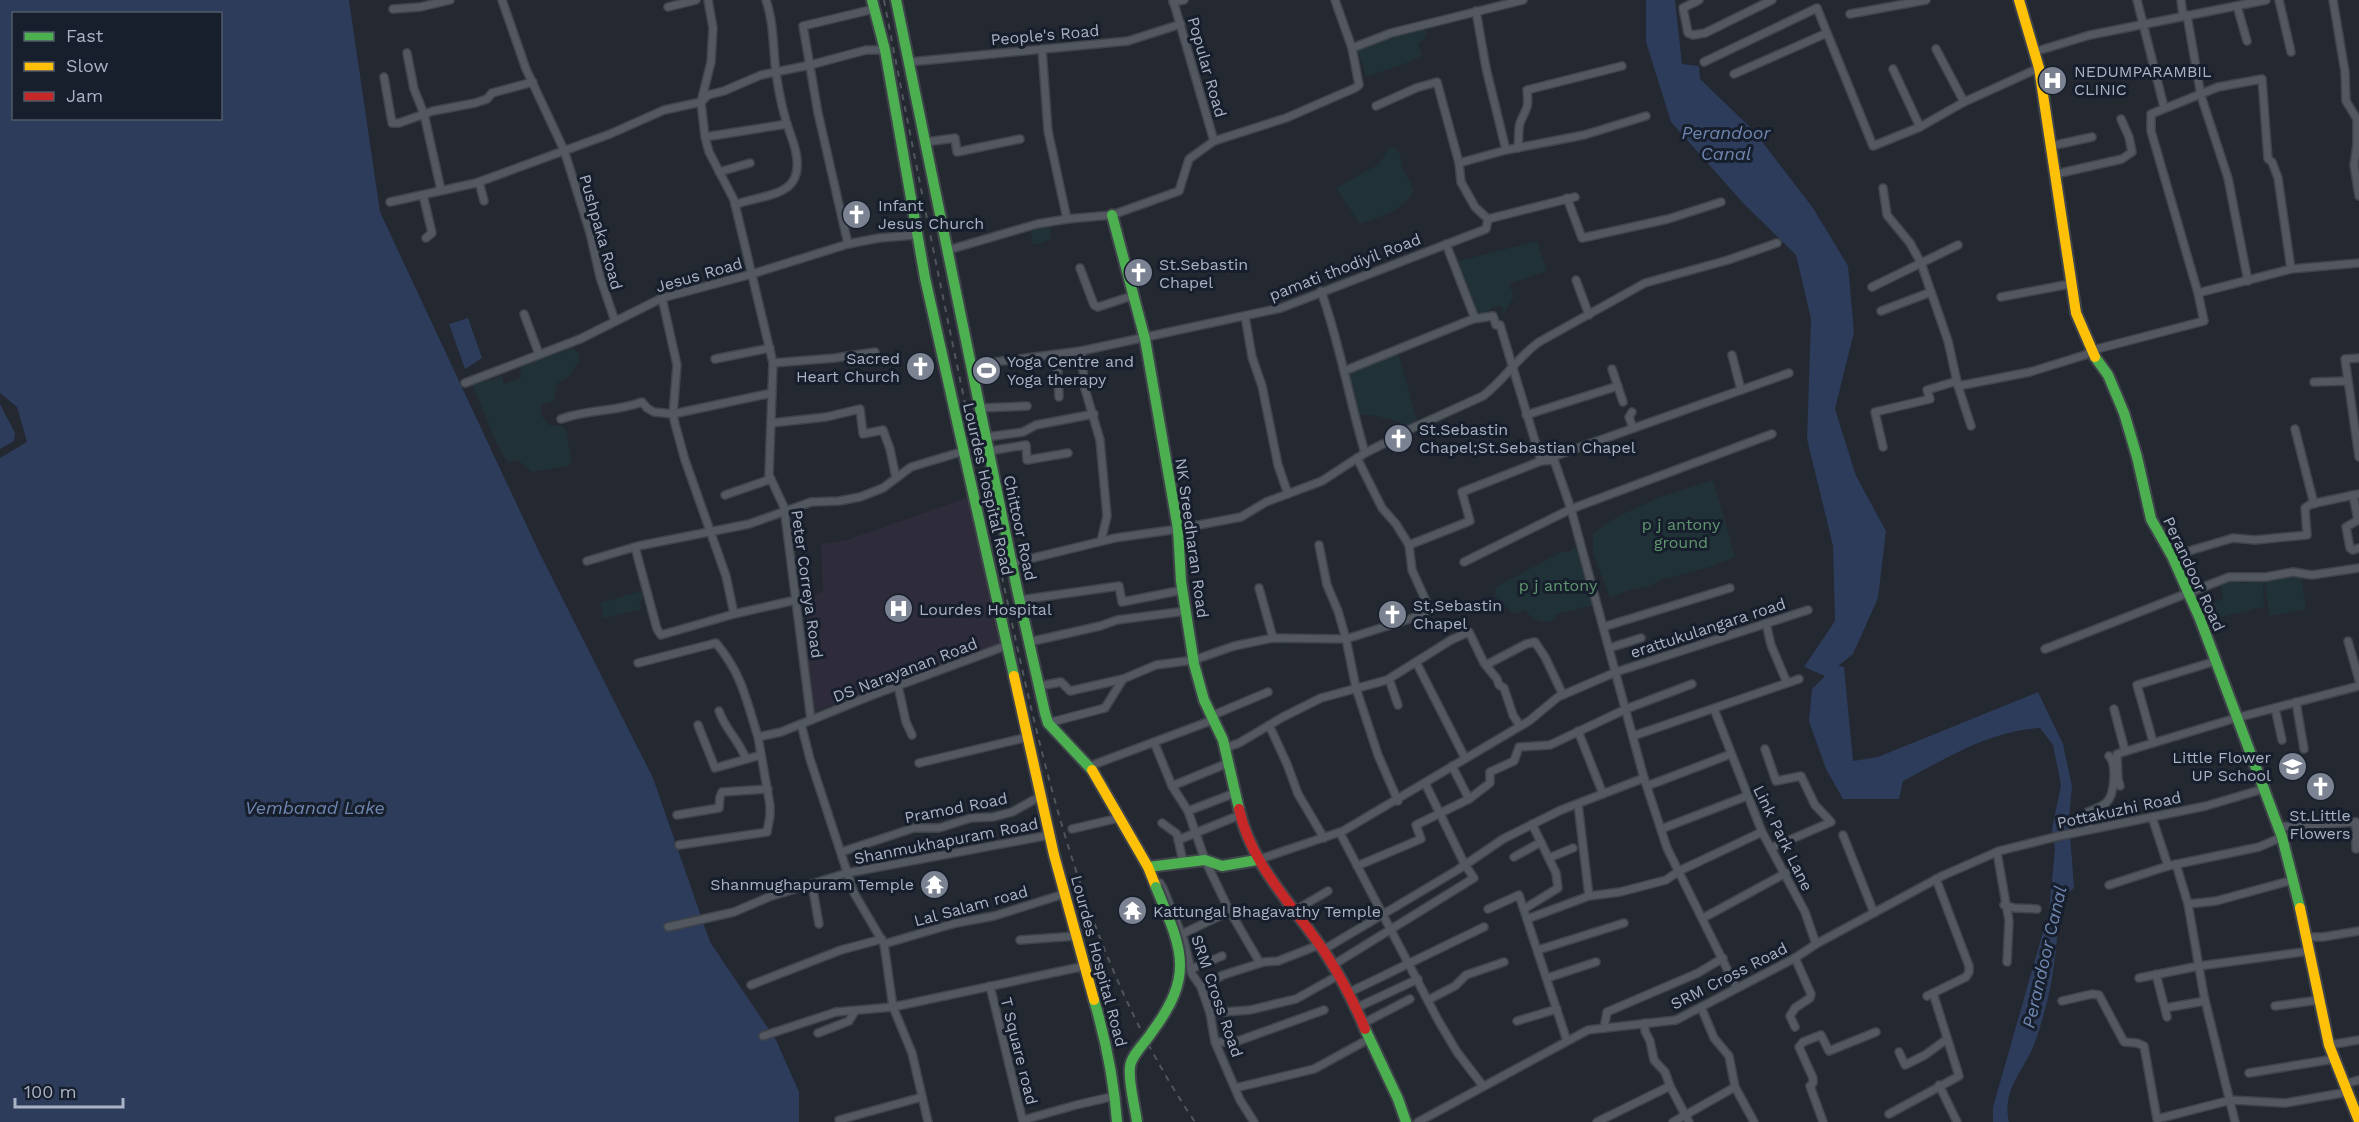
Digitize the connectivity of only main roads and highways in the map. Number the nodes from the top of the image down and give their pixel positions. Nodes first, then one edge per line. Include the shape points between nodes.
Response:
1 (897, 0) edge
2 (2019, 0) edge
3 (873, 5) edge
4 (1113, 215) road end
5 (1257, 860) junction
6 (1148, 867) junction
7 (1117, 1122) edge
8 (1137, 1122) edge
9 (1406, 1122) edge
10 (2359, 1122) edge

1 - 6 main road, Chittoor Road via 1048,723 1090,766
2 - 10 main road, Perandoor Road via 2039,68 2076,313 2124,413 2151,519 2188,592 2280,832 2329,1045
3 - 7 main road, Lourdes Hospital Road via 885,50 916,235 1050,835 1107,1045
4 - 5 main road, NK Sreedharan Road via 1145,339 1178,529 1194,660 1204,700 1225,748 1243,829
5 - 6 main road via 1222,866 1204,860
5 - 9 main road, NK Sreedharan Road via 1350,992
6 - 8 main road, bridge via 1181,951 1183,968 1166,1012 1130,1066

